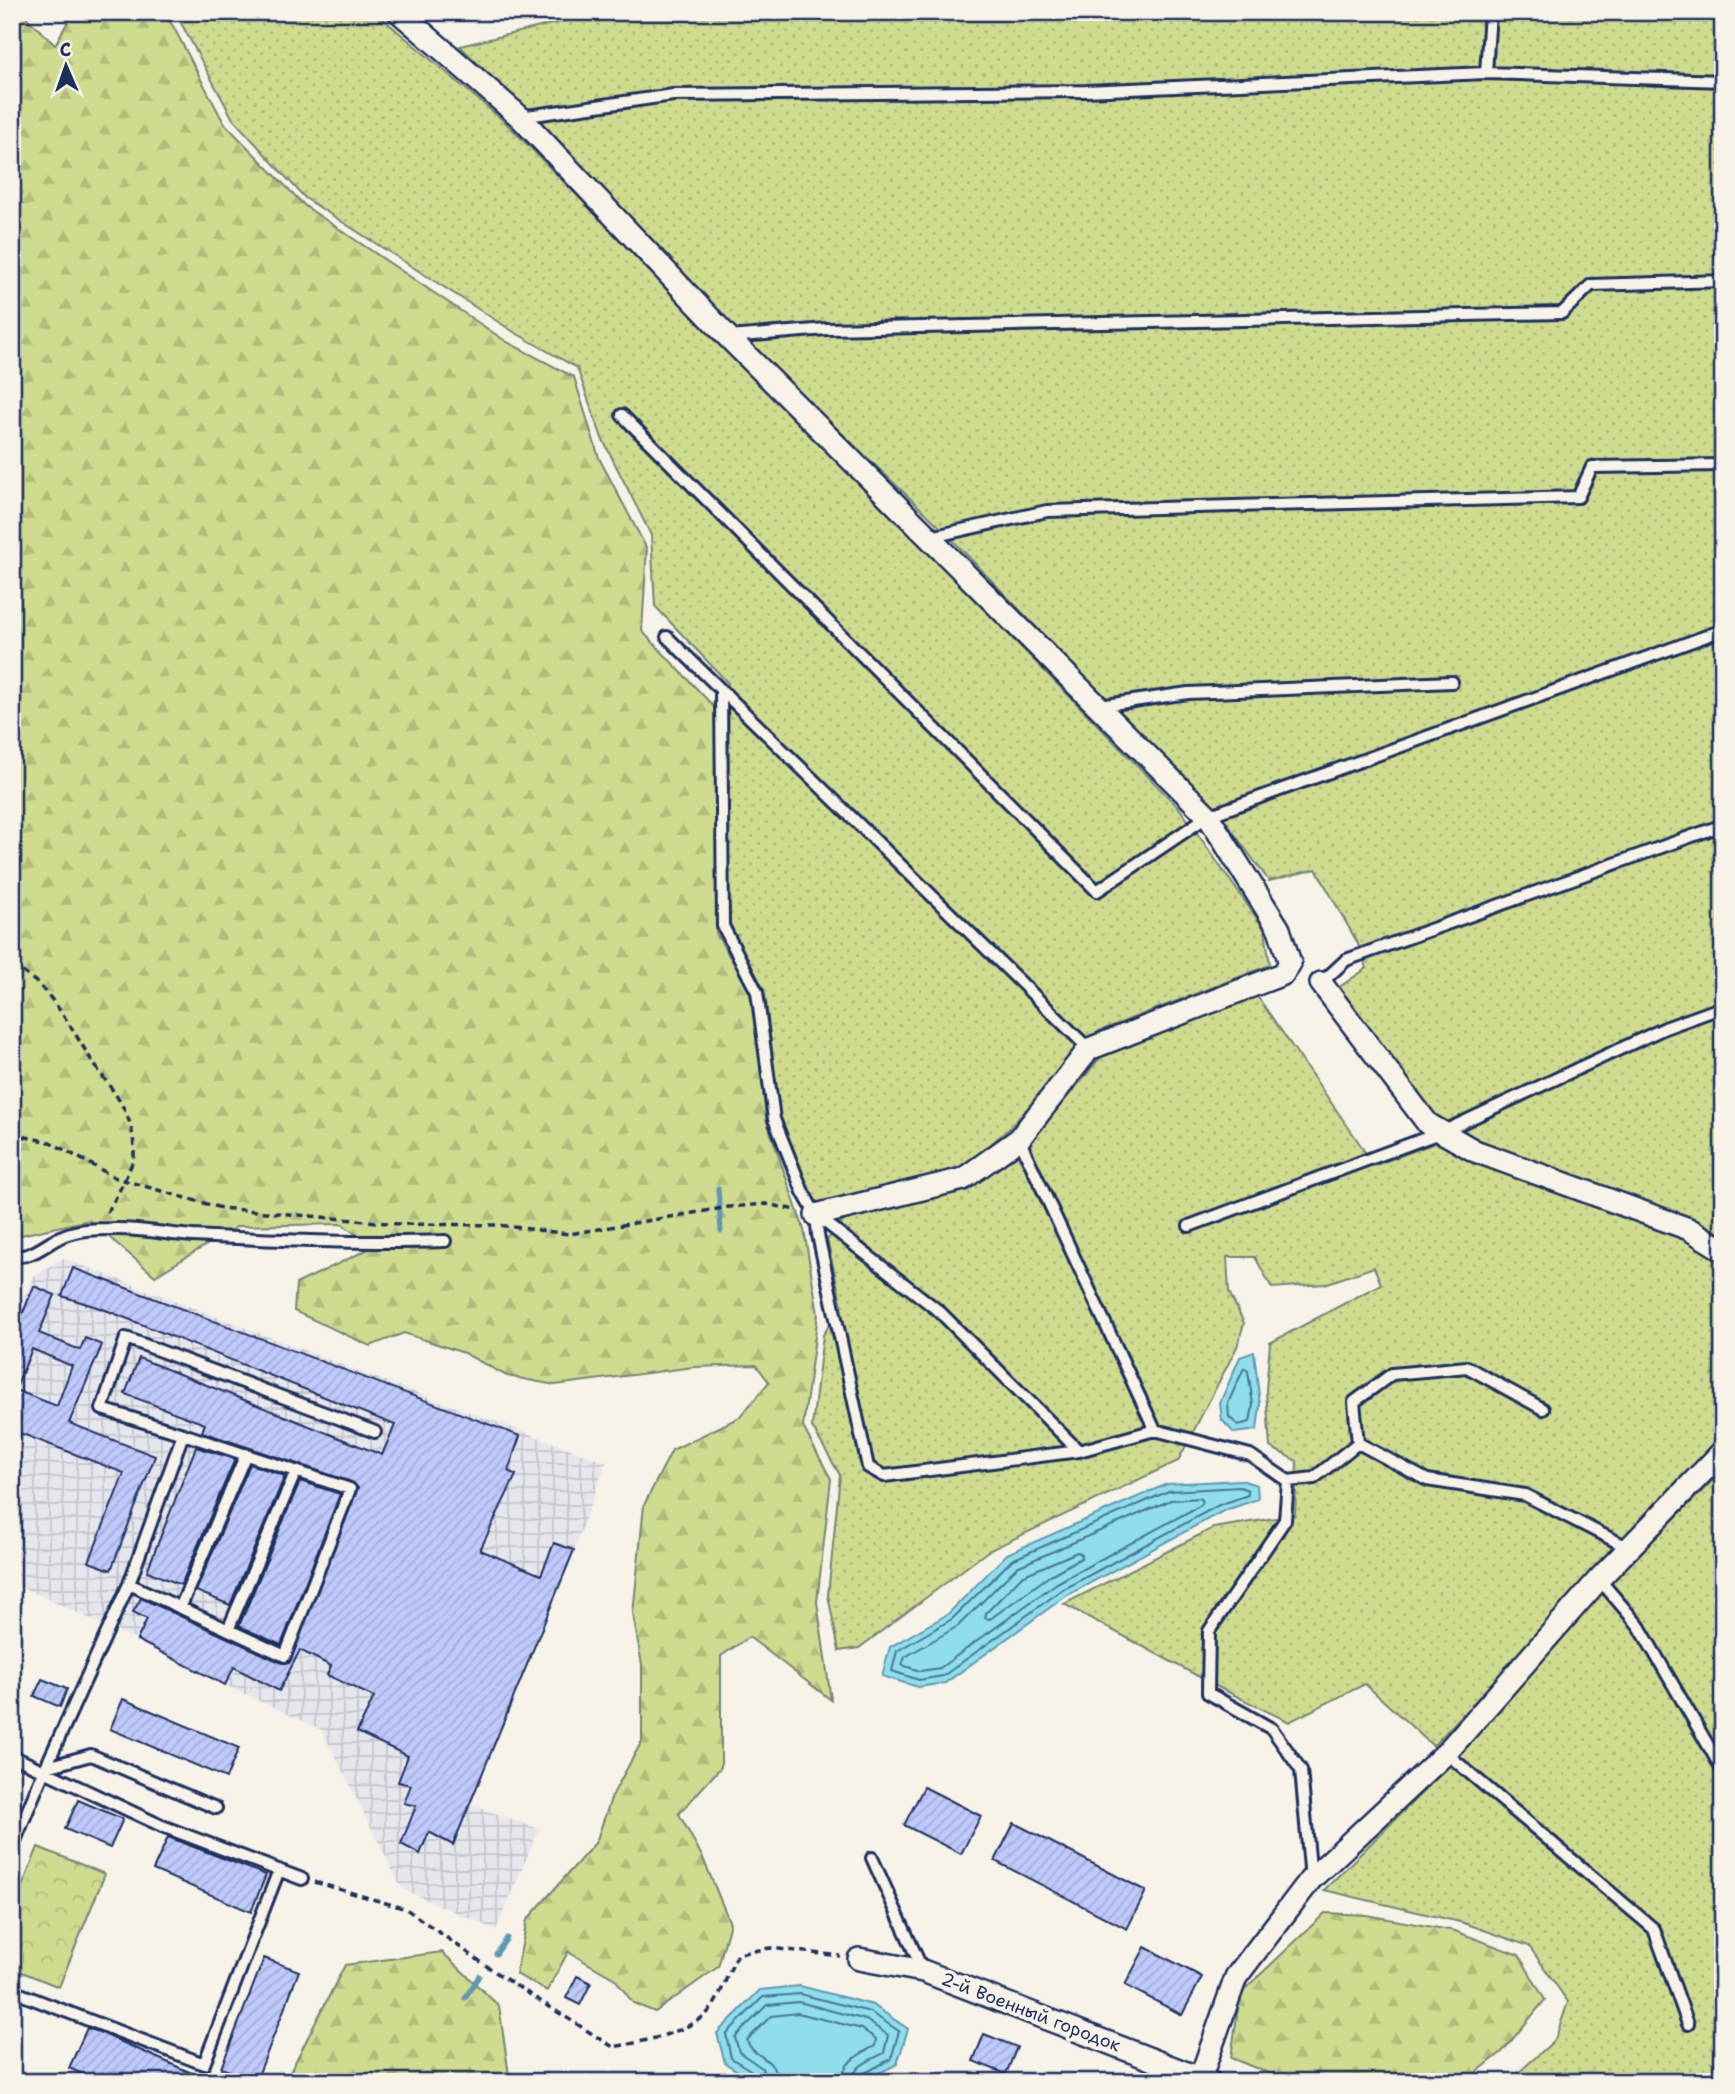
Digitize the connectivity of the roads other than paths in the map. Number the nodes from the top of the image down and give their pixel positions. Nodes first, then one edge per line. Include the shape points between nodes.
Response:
1 (399, 12) edge
2 (1490, 12) edge
3 (1486, 73) junction
4 (1723, 81) edge
5 (520, 117) junction
6 (1723, 281) edge
7 (727, 337) junction
8 (622, 415) dead end
9 (1723, 465) edge
10 (931, 537) junction
11 (1723, 630) edge
12 (667, 637) dead end
13 (1452, 682) dead end
14 (721, 691) junction
15 (1099, 706) junction
16 (1208, 816) junction
17 (1723, 825) edge
18 (1321, 983) joint
19 (1723, 1007) edge
20 (1089, 1049) junction
21 (1442, 1132) junction
22 (1019, 1139) junction
23 (816, 1214) junction
24 (1189, 1226) dead end
25 (445, 1241) dead end
26 (1723, 1250) edge
27 (12, 1255) edge
28 (1543, 1409) dead end
29 (1155, 1430) junction
30 (375, 1432) dead end
31 (183, 1434) junction
32 (1358, 1443) junction
33 (1079, 1451) junction
34 (1723, 1451) edge
35 (246, 1454) junction
36 (296, 1471) junction
37 (1288, 1481) junction
38 (1629, 1548) junction
39 (1599, 1579) junction
40 (129, 1584) junction
41 (180, 1608) junction
42 (228, 1630) junction
43 (1446, 1753) junction
44 (12, 1756) edge
45 (46, 1769) junction
46 (1723, 1771) edge
47 (216, 1808) dead end
48 (12, 1849) edge
49 (872, 1858) dead end
50 (279, 1870) junction
51 (302, 1879) road end
52 (1311, 1879) junction
53 (859, 1959) road end
54 (923, 1971) junction
55 (13, 1993) edge
56 (1688, 2024) dead end
57 (1203, 2081) edge

1 - 5 street
2 - 3 lane
3 - 4 lane
3 - 5 lane via 1086,91 673,95
5 - 7 street
6 - 7 lane via 1591,285 1562,313 827,328
7 - 10 street
8 - 16 lane via 1097,891
9 - 10 lane via 1592,467 1577,497 1047,511
10 - 15 street
11 - 16 lane
12 - 14 lane
13 - 15 lane via 1188,693
14 - 20 lane
14 - 23 lane via 723,926 757,992 774,1119
15 - 16 street
16 - 20 street via 1279,929 1290,963 1283,974
17 - 18 lane via 1346,960
18 - 21 street via 1428,1124
19 - 21 lane via 1665,1028
20 - 22 street
21 - 24 lane
21 - 26 street via 1475,1151 1689,1228
22 - 23 street via 963,1180
22 - 29 lane
23 - 33 lane via 940,1312
23 - 33 lane via 868,1467 884,1476
25 - 27 lane via 85,1230 65,1235 30,1255
28 - 32 lane via 1467,1367 1392,1374 1354,1402
29 - 33 lane
29 - 37 lane via 1250,1455
30 - 31 lane via 126,1338 102,1409
31 - 35 lane
31 - 40 lane
32 - 37 lane via 1314,1478
32 - 38 lane via 1427,1480 1525,1495
34 - 38 street
35 - 36 lane
35 - 41 lane
36 - 42 lane
36 - 42 lane via 350,1489 285,1656
37 - 52 lane via 1285,1520 1209,1631 1208,1693 1272,1729 1301,1770
38 - 39 street
39 - 43 street
39 - 46 lane via 1639,1626
40 - 41 lane
40 - 45 lane
41 - 42 lane
43 - 52 street
43 - 56 lane via 1654,1929
44 - 45 lane
45 - 47 lane via 91,1755
45 - 48 lane
45 - 50 lane via 162,1826
49 - 54 lane
50 - 51 lane
50 - 55 lane via 204,2064
52 - 57 street via 1236,1977
53 - 54 street, 2-й Военный городок
54 - 57 street, 2-й Военный городок

